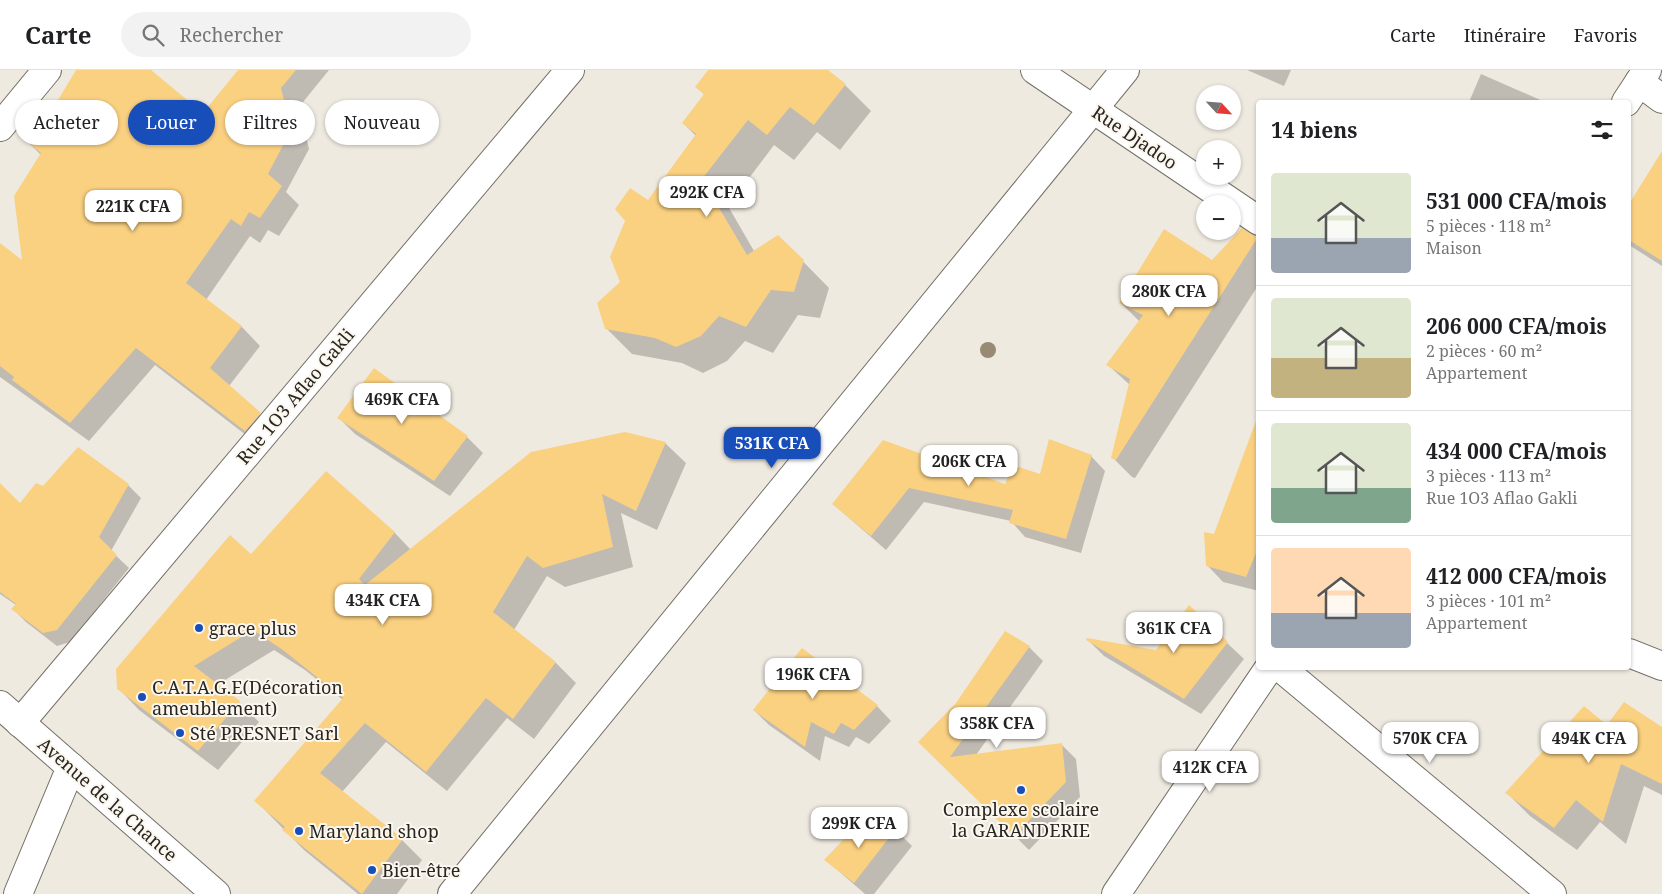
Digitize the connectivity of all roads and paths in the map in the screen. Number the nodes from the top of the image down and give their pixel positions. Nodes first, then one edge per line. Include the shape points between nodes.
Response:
1 (47, 70) edge
2 (570, 70) edge
3 (1035, 70) edge
4 (1125, 70) edge
5 (1637, 85) edge
6 (1662, 99) edge
7 (1093, 109) junction
8 (0, 126) edge
9 (1256, 219) edge
10 (1631, 654) edge
11 (1662, 666) edge
12 (1268, 670) edge
13 (1283, 670) edge
14 (0, 705) edge
15 (20, 722) junction
16 (71, 767) junction
17 (18, 894) edge
18 (216, 894) edge
19 (452, 894) edge
20 (1116, 894) edge
21 (1552, 894) edge

1 - 8 street
2 - 15 street, Rue 1O3 Aflao Gakli
3 - 7 street, Rue Djadoo
4 - 7 street
5 - 6 street
7 - 9 street, Rue Djadoo
7 - 19 street
10 - 11 street
12 - 20 street
13 - 21 street
14 - 15 street, Avenue de la Chance
15 - 16 street, Avenue de la Chance
16 - 17 street
16 - 18 street, Avenue de la Chance

